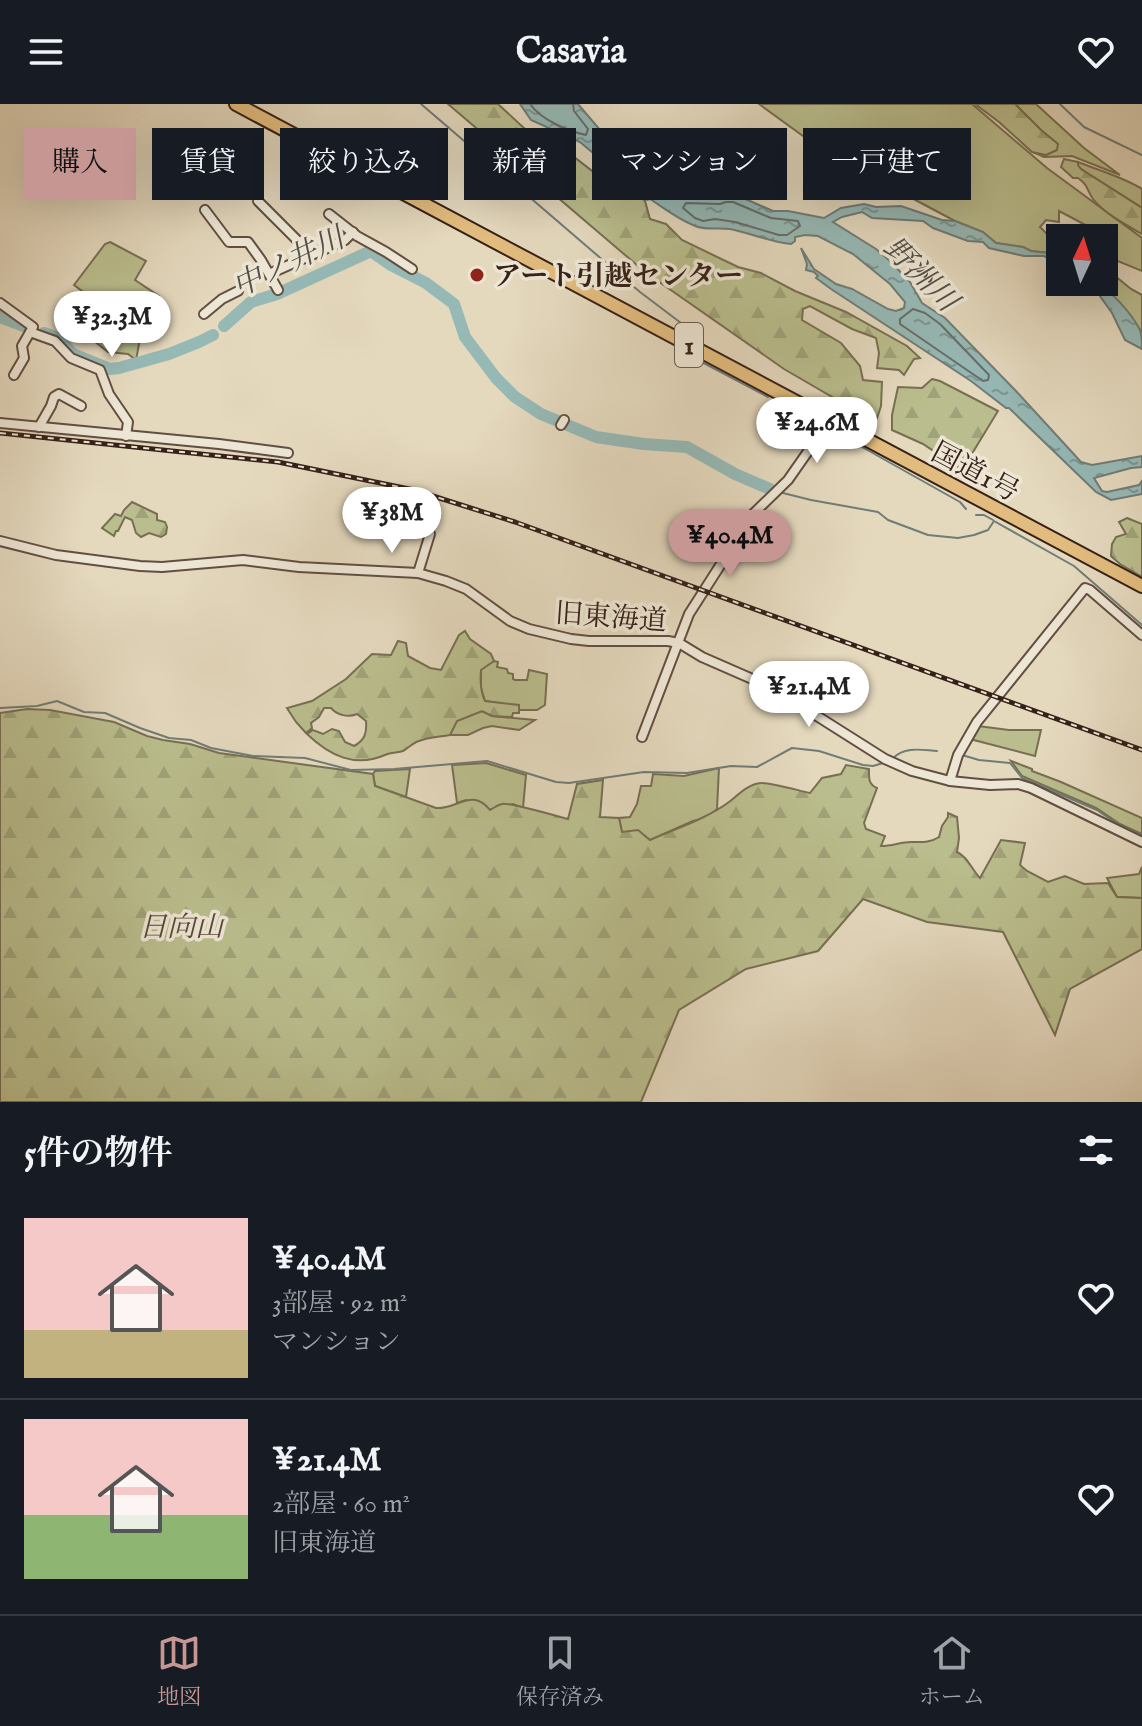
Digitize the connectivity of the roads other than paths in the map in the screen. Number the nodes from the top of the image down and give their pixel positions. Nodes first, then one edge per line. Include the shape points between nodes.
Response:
1 (236, 104) edge
2 (258, 201) dead end
3 (205, 210) dead end
4 (329, 214) dead end
5 (353, 232) junction
6 (312, 255) junction
7 (412, 269) dead end
8 (269, 274) junction
9 (278, 290) dead end
10 (238, 291) dead end
11 (0, 303) edge
12 (204, 314) dead end
13 (30, 332) junction
14 (14, 375) dead end
15 (81, 406) dead end
16 (830, 420) junction
17 (0, 423) edge
18 (39, 427) junction
19 (126, 436) junction
20 (288, 453) dead end
21 (430, 534) dead end
22 (0, 541) edge
23 (418, 573) junction
24 (1142, 586) edge
25 (1142, 635) edge
26 (679, 643) junction
27 (642, 737) dead end
28 (950, 781) junction
29 (1142, 842) edge

1 - 16 highway, 国道1号 / 1
2 - 6 street
3 - 8 street via 229,242 248,242
4 - 5 street
5 - 6 street
5 - 7 street
6 - 8 street
8 - 9 street
10 - 12 street
11 - 13 street via 33,327
13 - 14 street
13 - 19 street via 55,341 71,358 100,370 128,422
15 - 18 street via 59,394
16 - 24 highway, 国道1号 / 1
16 - 26 street via 788,480 753,514 689,614
17 - 18 street
18 - 19 street
19 - 20 street
21 - 23 street
22 - 23 street, 旧東海道 via 140,566 243,560
23 - 26 street, 旧東海道 via 466,589 529,629 571,639
25 - 28 street via 1085,588 977,722
26 - 27 street
26 - 28 street, 旧東海道 via 787,697 885,759
28 - 29 street, 旧東海道 via 1031,788

